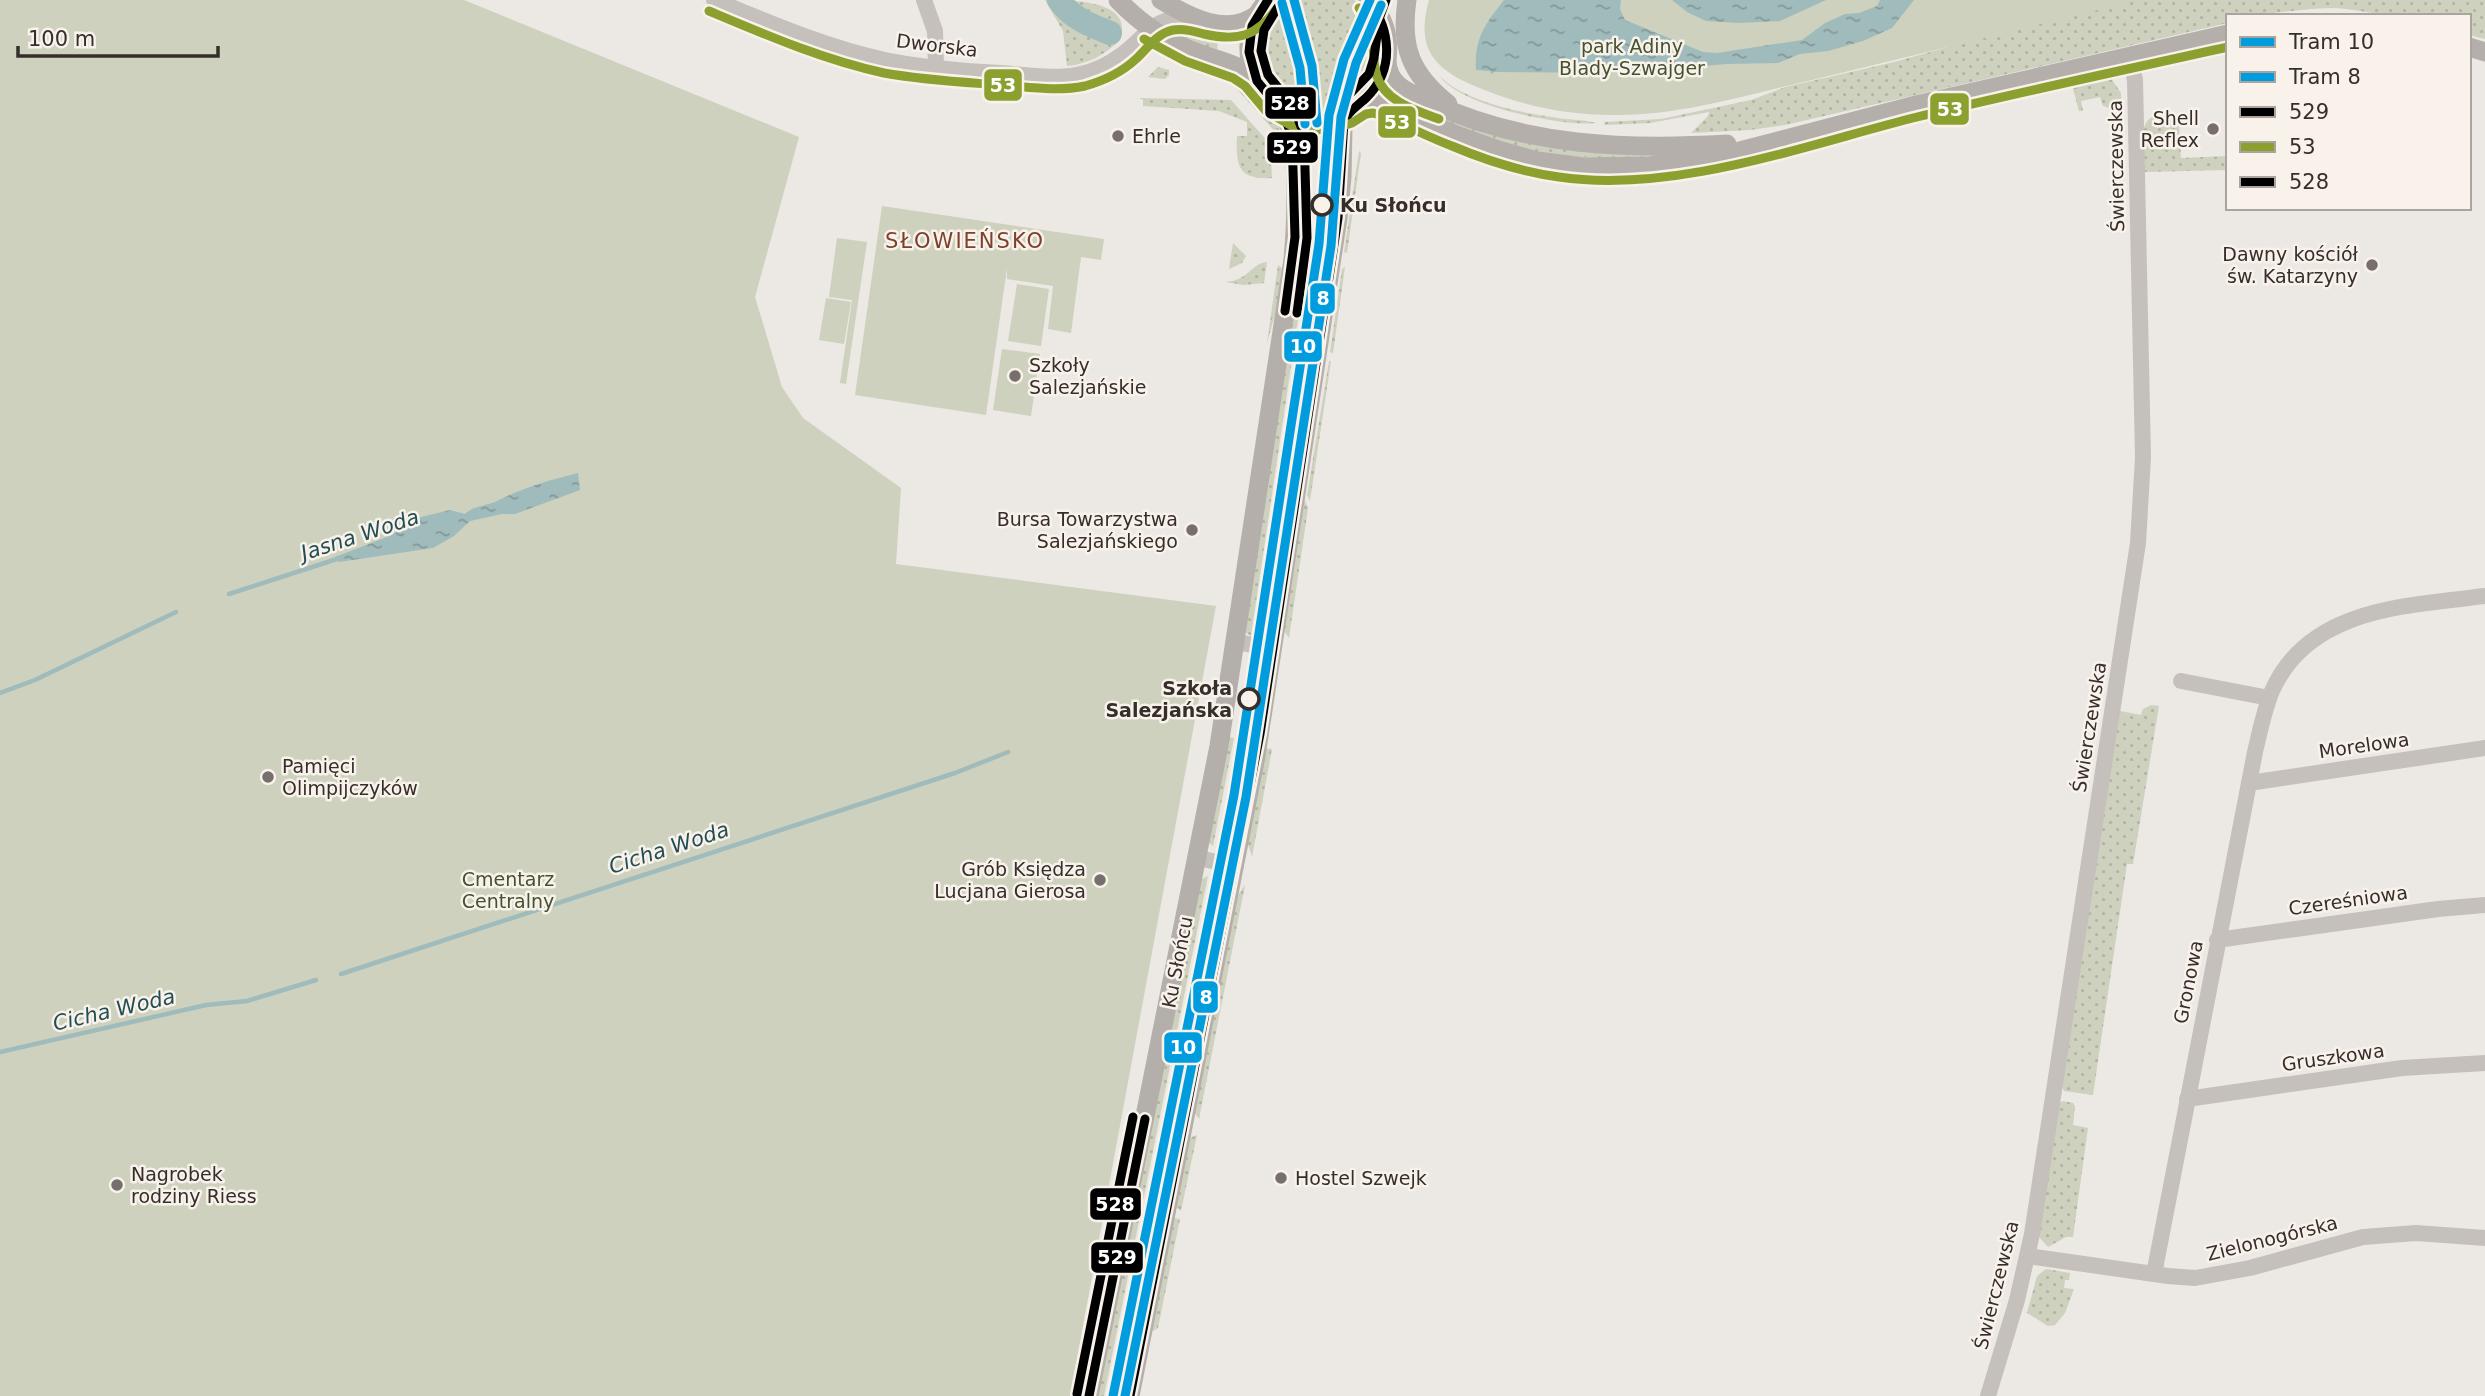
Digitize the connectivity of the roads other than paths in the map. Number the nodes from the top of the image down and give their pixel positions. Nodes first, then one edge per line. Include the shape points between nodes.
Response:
1 (714, 0) edge
2 (924, 0) edge
3 (1118, 0) edge
4 (1161, 0) edge
5 (1368, 0) edge
6 (1400, 0) edge
7 (1406, 0) edge
8 (1263, 7) edge
9 (1197, 18) junction
10 (1150, 28) junction
11 (2226, 34) edge
12 (1387, 51) junction
13 (2130, 56) junction
14 (936, 68) junction
15 (1257, 81) junction
16 (1274, 102) junction
17 (1357, 106) junction
18 (1469, 118) junction
19 (1777, 141) junction
20 (2485, 596) edge
21 (1236, 642) junction
22 (1273, 648) junction
23 (2181, 681) dead end
24 (2269, 698) junction
25 (2485, 748) edge
26 (2249, 783) junction
27 (1198, 858) junction
28 (1236, 866) junction
29 (2485, 905) edge
30 (2217, 940) junction
31 (2485, 1063) edge
32 (2187, 1099) junction
33 (2485, 1238) edge
34 (2028, 1256) junction
35 (2154, 1274) junction
36 (1089, 1396) edge
37 (1130, 1396) edge
38 (1988, 1396) edge

1 - 14 street, Dworska via 832,46
2 - 14 street via 935,31
3 - 10 main road
4 - 9 main road
5 - 12 main road via 1383,23
6 - 12 main road via 1390,20
7 - 18 main road via 1405,39 1410,59 1431,89
8 - 9 main road via 1249,21 1233,26
8 - 15 main road via 1251,31 1249,48
9 - 10 street via 1172,18
10 - 14 street, Dworska via 1119,57 1071,76
10 - 15 main road via 1190,50 1239,67
11 - 13 main road
12 - 17 main road via 1379,82
12 - 18 main road via 1390,77 1402,89
13 - 19 main road
13 - 34 street, Świerczewska via 2135,80 2140,282 2140,521
15 - 16 main road, Ku Słońcu
16 - 17 main road via 1313,118 1335,116
16 - 21 main road, Ku Słońcu via 1292,136 1295,237
17 - 19 main road via 1373,101 1386,104 1486,146 1560,165 1650,166
17 - 22 main road, Ku Słońcu via 1346,116 1343,127 1340,202
18 - 19 main road via 1510,131 1583,143 1686,146
20 - 24 street, Gronowa via 2375,611 2337,625 2294,657
21 - 22 street
21 - 27 main road, Ku Słońcu
22 - 28 main road, Ku Słońcu
23 - 24 street
24 - 26 street, Gronowa
25 - 26 street, Morelowa
26 - 30 street, Gronowa
27 - 28 street
27 - 36 main road, Ku Słońcu
28 - 37 main road, Ku Słońcu
29 - 30 street, Czereśniowa
30 - 32 street, Gronowa
31 - 32 street, Gruszkowa via 2402,1068
32 - 35 street, Gronowa
33 - 35 street, Zielonogórska via 2432,1233 2376,1236 2212,1276
34 - 35 street, Zielonogórska
34 - 38 street, Świerczewska

